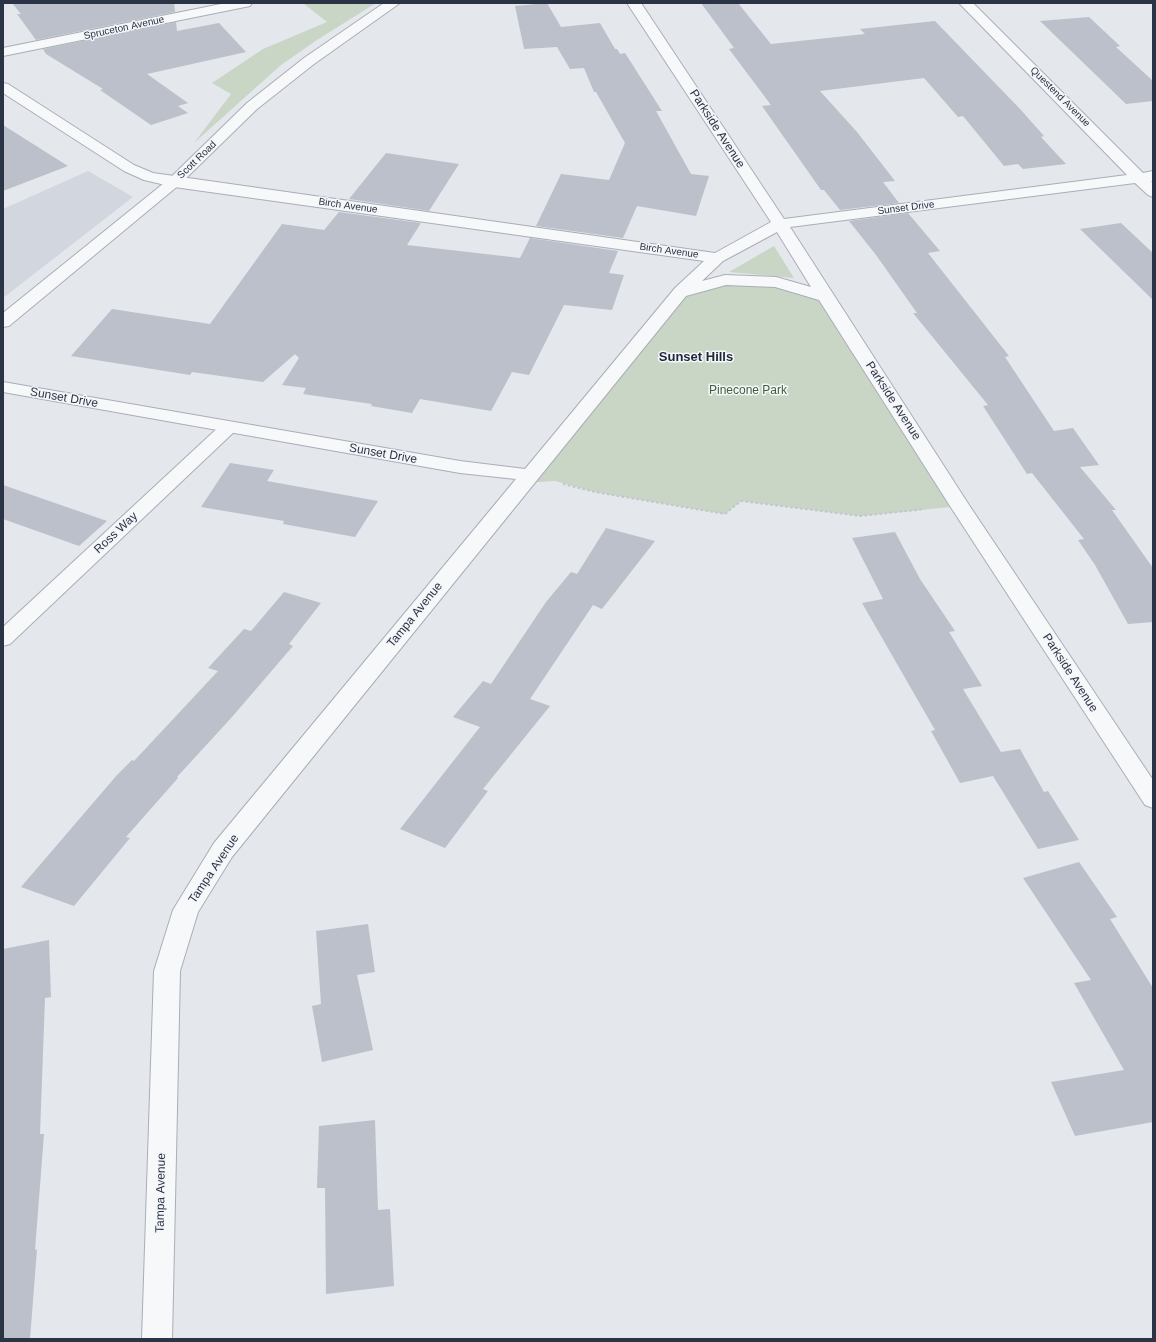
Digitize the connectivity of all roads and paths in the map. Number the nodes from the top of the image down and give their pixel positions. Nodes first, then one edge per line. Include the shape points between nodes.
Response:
1 (245, 3) edge
2 (393, 3) edge
3 (634, 3) edge
4 (966, 3) edge
5 (3, 52) edge
6 (3, 87) edge
7 (1146, 177) edge
8 (174, 182) junction
9 (1153, 192) edge
10 (780, 224) junction
11 (717, 258) junction
12 (682, 292) junction
13 (824, 296) junction
14 (3, 322) edge
15 (3, 387) edge
16 (229, 427) junction
17 (530, 475) junction
18 (563, 484) dead end
19 (932, 509) dead end
20 (3, 639) edge
21 (1146, 774) edge
22 (1153, 799) edge
23 (158, 1339) edge

1 - 5 street, Spruceton Avenue
2 - 8 street, Scott Road via 309,61 252,106
3 - 10 street, Parkside Avenue
4 - 7 street, Questend Avenue
6 - 8 street, Birch Avenue via 129,168 149,177
7 - 9 street, Questend Avenue
7 - 10 street, Sunset Drive
8 - 11 street, Birch Avenue
8 - 14 street, Scott Road
10 - 11 street, Sunset Drive
10 - 13 street, Parkside Avenue
11 - 12 street, Sunset Drive
12 - 13 street via 724,280 776,282
12 - 17 street, Sunset Drive
13 - 21 street, Parkside Avenue
15 - 16 street, Sunset Drive
16 - 17 street, Sunset Drive via 460,467
16 - 20 lane, Ross Way
17 - 23 street, Tampa Avenue via 223,850 186,910 167,971
18 - 19 path via 595,492 724,514 741,501 861,516
21 - 22 street, Parkside Avenue

